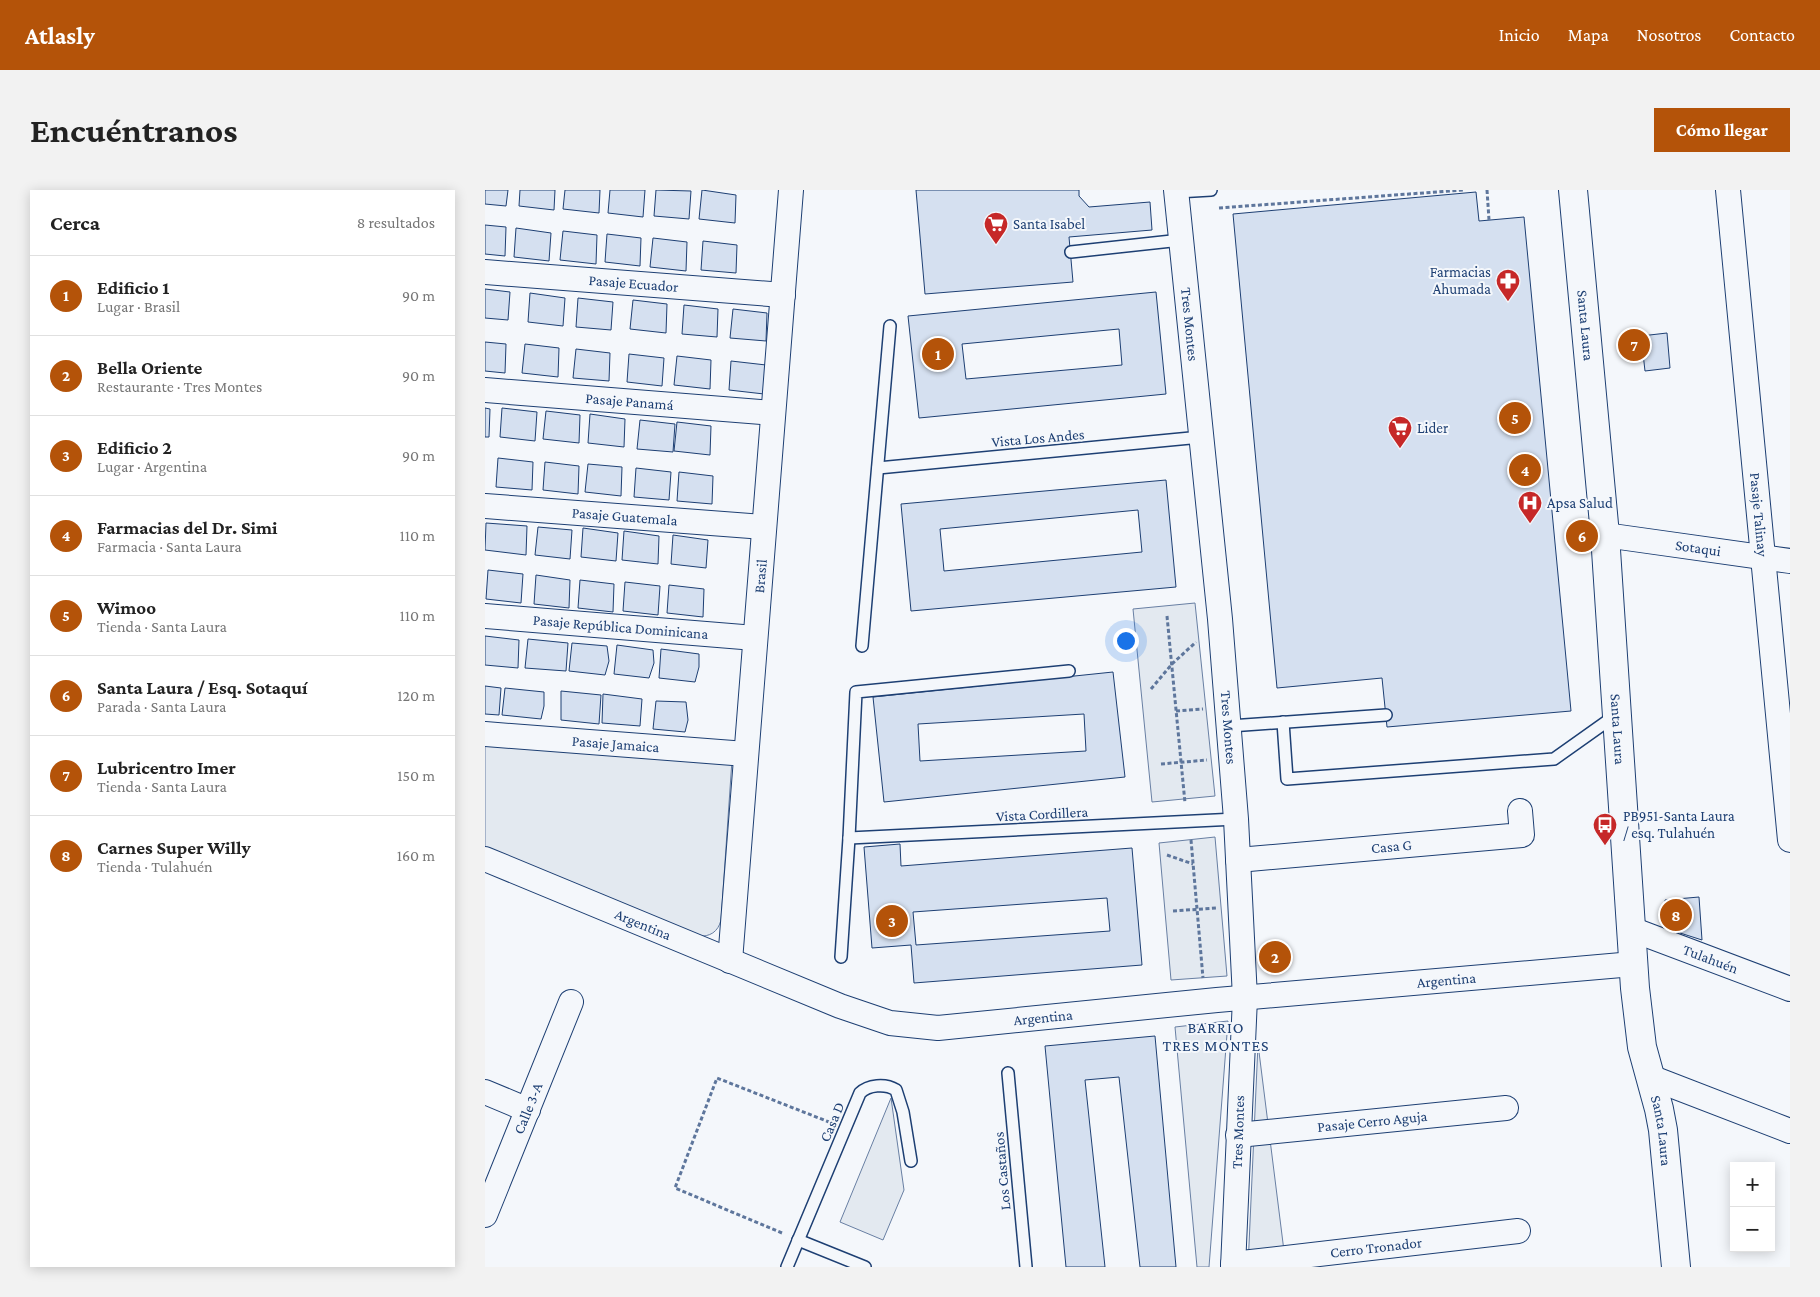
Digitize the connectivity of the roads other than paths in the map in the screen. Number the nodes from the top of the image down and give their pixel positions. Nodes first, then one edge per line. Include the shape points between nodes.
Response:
1 (791, 190) edge
2 (1211, 190) edge
3 (1573, 190) edge
4 (1729, 190) edge
5 (1177, 198) edge
6 (1181, 240) junction
7 (1071, 252) dead end
8 (485, 272) edge
9 (783, 295) junction
10 (890, 326) dead end
11 (485, 390) edge
12 (773, 413) junction
13 (1201, 437) junction
14 (878, 468) junction
15 (485, 506) edge
16 (764, 527) junction
17 (1605, 535) junction
18 (1763, 557) junction
19 (1790, 561) edge
20 (485, 616) edge
21 (755, 638) junction
22 (862, 646) dead end
23 (1069, 671) dead end
24 (1617, 714) junction
25 (1386, 715) dead end
26 (1283, 722) junction
27 (1230, 726) junction
28 (485, 734) edge
29 (746, 754) junction
30 (1520, 812) dead end
31 (1236, 819) junction
32 (849, 838) junction
33 (1790, 840) edge
34 (485, 858) edge
35 (1238, 860) junction
36 (1631, 928) junction
37 (841, 957) dead end
38 (730, 961) junction
39 (1633, 964) junction
40 (1790, 989) edge
41 (1245, 998) junction
42 (571, 1002) dead end
43 (1008, 1073) dead end
44 (1651, 1078) junction
45 (485, 1092) edge
46 (1506, 1108) dead end
47 (528, 1110) junction
48 (1790, 1131) edge
49 (1237, 1135) junction
50 (911, 1162) dead end
51 (485, 1215) edge
52 (1518, 1231) dead end
53 (799, 1240) junction
54 (1233, 1265) edge
55 (787, 1267) edge
56 (865, 1267) edge
57 (1026, 1267) edge
58 (1676, 1267) edge

1 - 9 street, Brasil
2 - 5 lane
3 - 17 street, Santa Laura
4 - 18 street, Pasaje Talinay
5 - 6 street, Tres Montes
6 - 7 lane
6 - 13 street, Tres Montes
8 - 9 street, Pasaje Ecuador
9 - 12 street, Brasil
10 - 14 lane
11 - 12 street, Pasaje Panamá
12 - 16 street, Brasil
13 - 14 lane, Vista Los Andes
13 - 27 street, Tres Montes
14 - 22 lane
15 - 16 street, Pasaje Guatemala
16 - 21 street, Brasil
17 - 18 street, Sotaqui
17 - 24 street, Santa Laura
18 - 19 street, Sotaqui
18 - 33 street, Pasaje Talinay
20 - 21 street, Pasaje República Dominicana
21 - 29 street, Brasil
23 - 32 lane via 856,692
24 - 26 lane via 1554,759 1287,779
24 - 36 street, Santa Laura
25 - 26 lane
26 - 27 lane
27 - 31 street, Tres Montes
28 - 29 street, Pasaje Jamaica
29 - 38 street, Brasil
30 - 35 street, Casa G via 1521,835
31 - 32 lane, Vista Cordillera
31 - 35 street, Tres Montes
32 - 37 lane
34 - 38 street, Argentina
35 - 41 street, Tres Montes
36 - 39 street, Santa Laura
36 - 40 street, Tulahuén
38 - 41 street, Argentina via 872,1018 938,1028
39 - 41 street, Argentina
39 - 44 street, Santa Laura via 1638,1023
41 - 49 street, Tres Montes
42 - 47 street, Calle 3-A
43 - 57 lane, Los Castaños
44 - 48 street
44 - 58 street, Santa Laura via 1667,1153
45 - 47 street
46 - 49 street, Pasaje Cerro Aguja
47 - 51 street, Calle 3-A
49 - 54 street, Tres Montes
50 - 53 lane, Casa D via 901,1101 896,1090 878,1086 865,1089 860,1094
52 - 54 street, Cerro Tronador
53 - 55 lane, Casa D
53 - 56 lane

